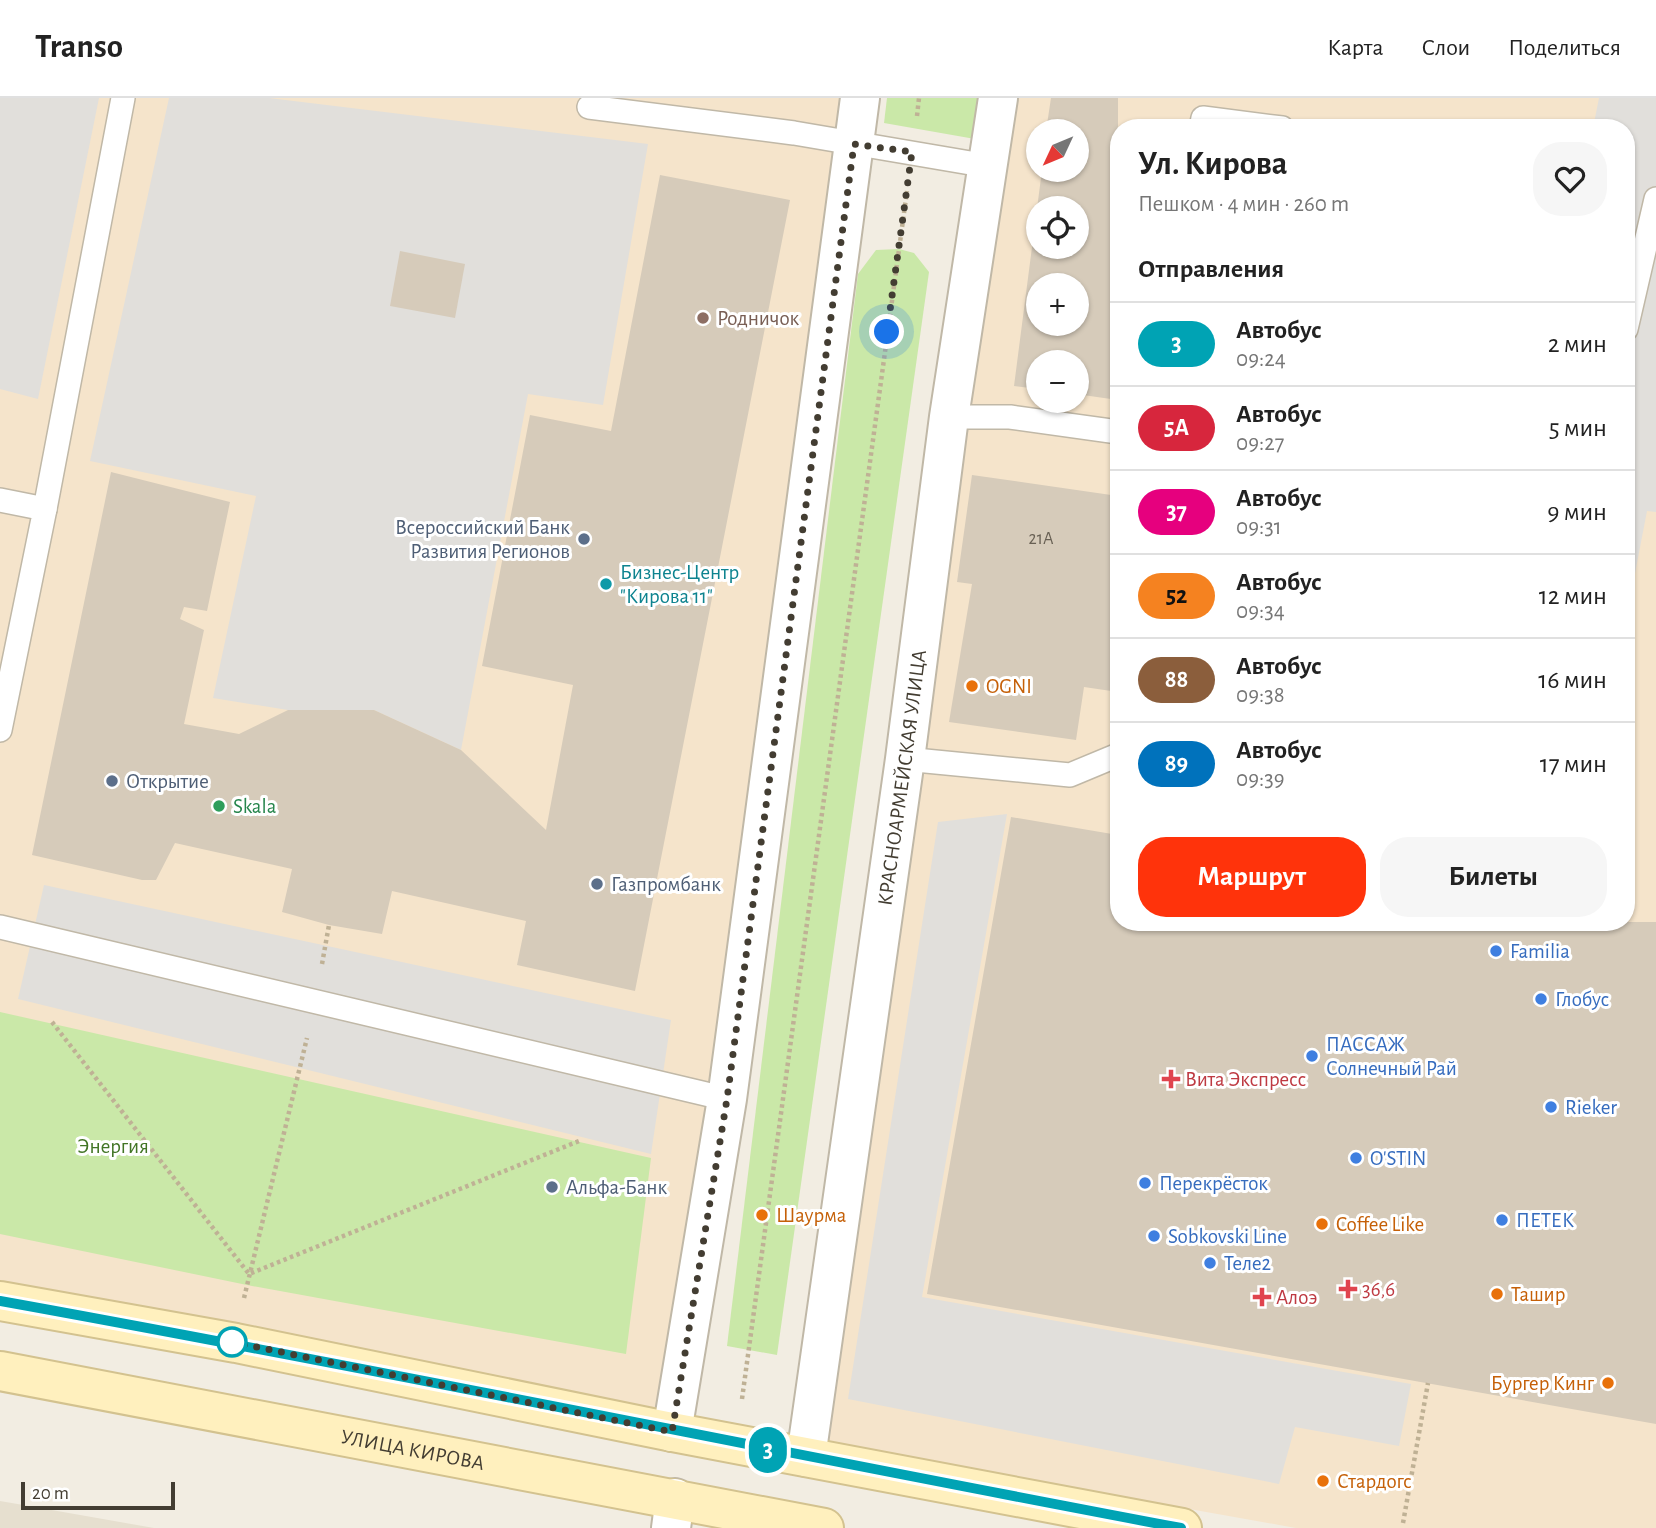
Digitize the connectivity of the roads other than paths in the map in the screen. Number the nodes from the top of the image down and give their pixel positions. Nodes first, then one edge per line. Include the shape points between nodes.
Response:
1 (123, 98) edge
2 (860, 98) edge
3 (998, 98) edge
4 (589, 107) dead end
5 (854, 144) junction
6 (988, 166) junction
7 (1656, 199) edge
8 (1635, 290) edge
9 (949, 417) junction
10 (1110, 431) edge
11 (0, 500) edge
12 (46, 509) junction
13 (0, 730) edge
14 (1110, 758) edge
15 (905, 759) junction
16 (0, 927) edge
17 (727, 1099) junction
18 (0, 1301) edge
19 (0, 1371) edge
20 (672, 1432) junction
21 (806, 1457) junction
22 (673, 1513) edge
23 (816, 1527) edge
24 (1182, 1528) edge

1 - 12 lane
2 - 5 street
3 - 6 street, КРАСНОАРМЕЙСКАЯ УЛИЦА
4 - 5 lane
5 - 6 lane
5 - 17 street
6 - 9 street, КРАСНОАРМЕЙСКАЯ УЛИЦА
7 - 8 lane
9 - 10 lane via 1010,417
9 - 15 street, КРАСНОАРМЕЙСКАЯ УЛИЦА
11 - 12 lane
12 - 13 lane
14 - 15 lane via 1070,775
15 - 21 street, КРАСНОАРМЕЙСКАЯ УЛИЦА
16 - 17 lane
17 - 20 street
18 - 20 main road via 236,1343
19 - 22 main road, УЛИЦА КИРОВА
20 - 21 main road
21 - 24 main road
22 - 23 main road, УЛИЦА КИРОВА

